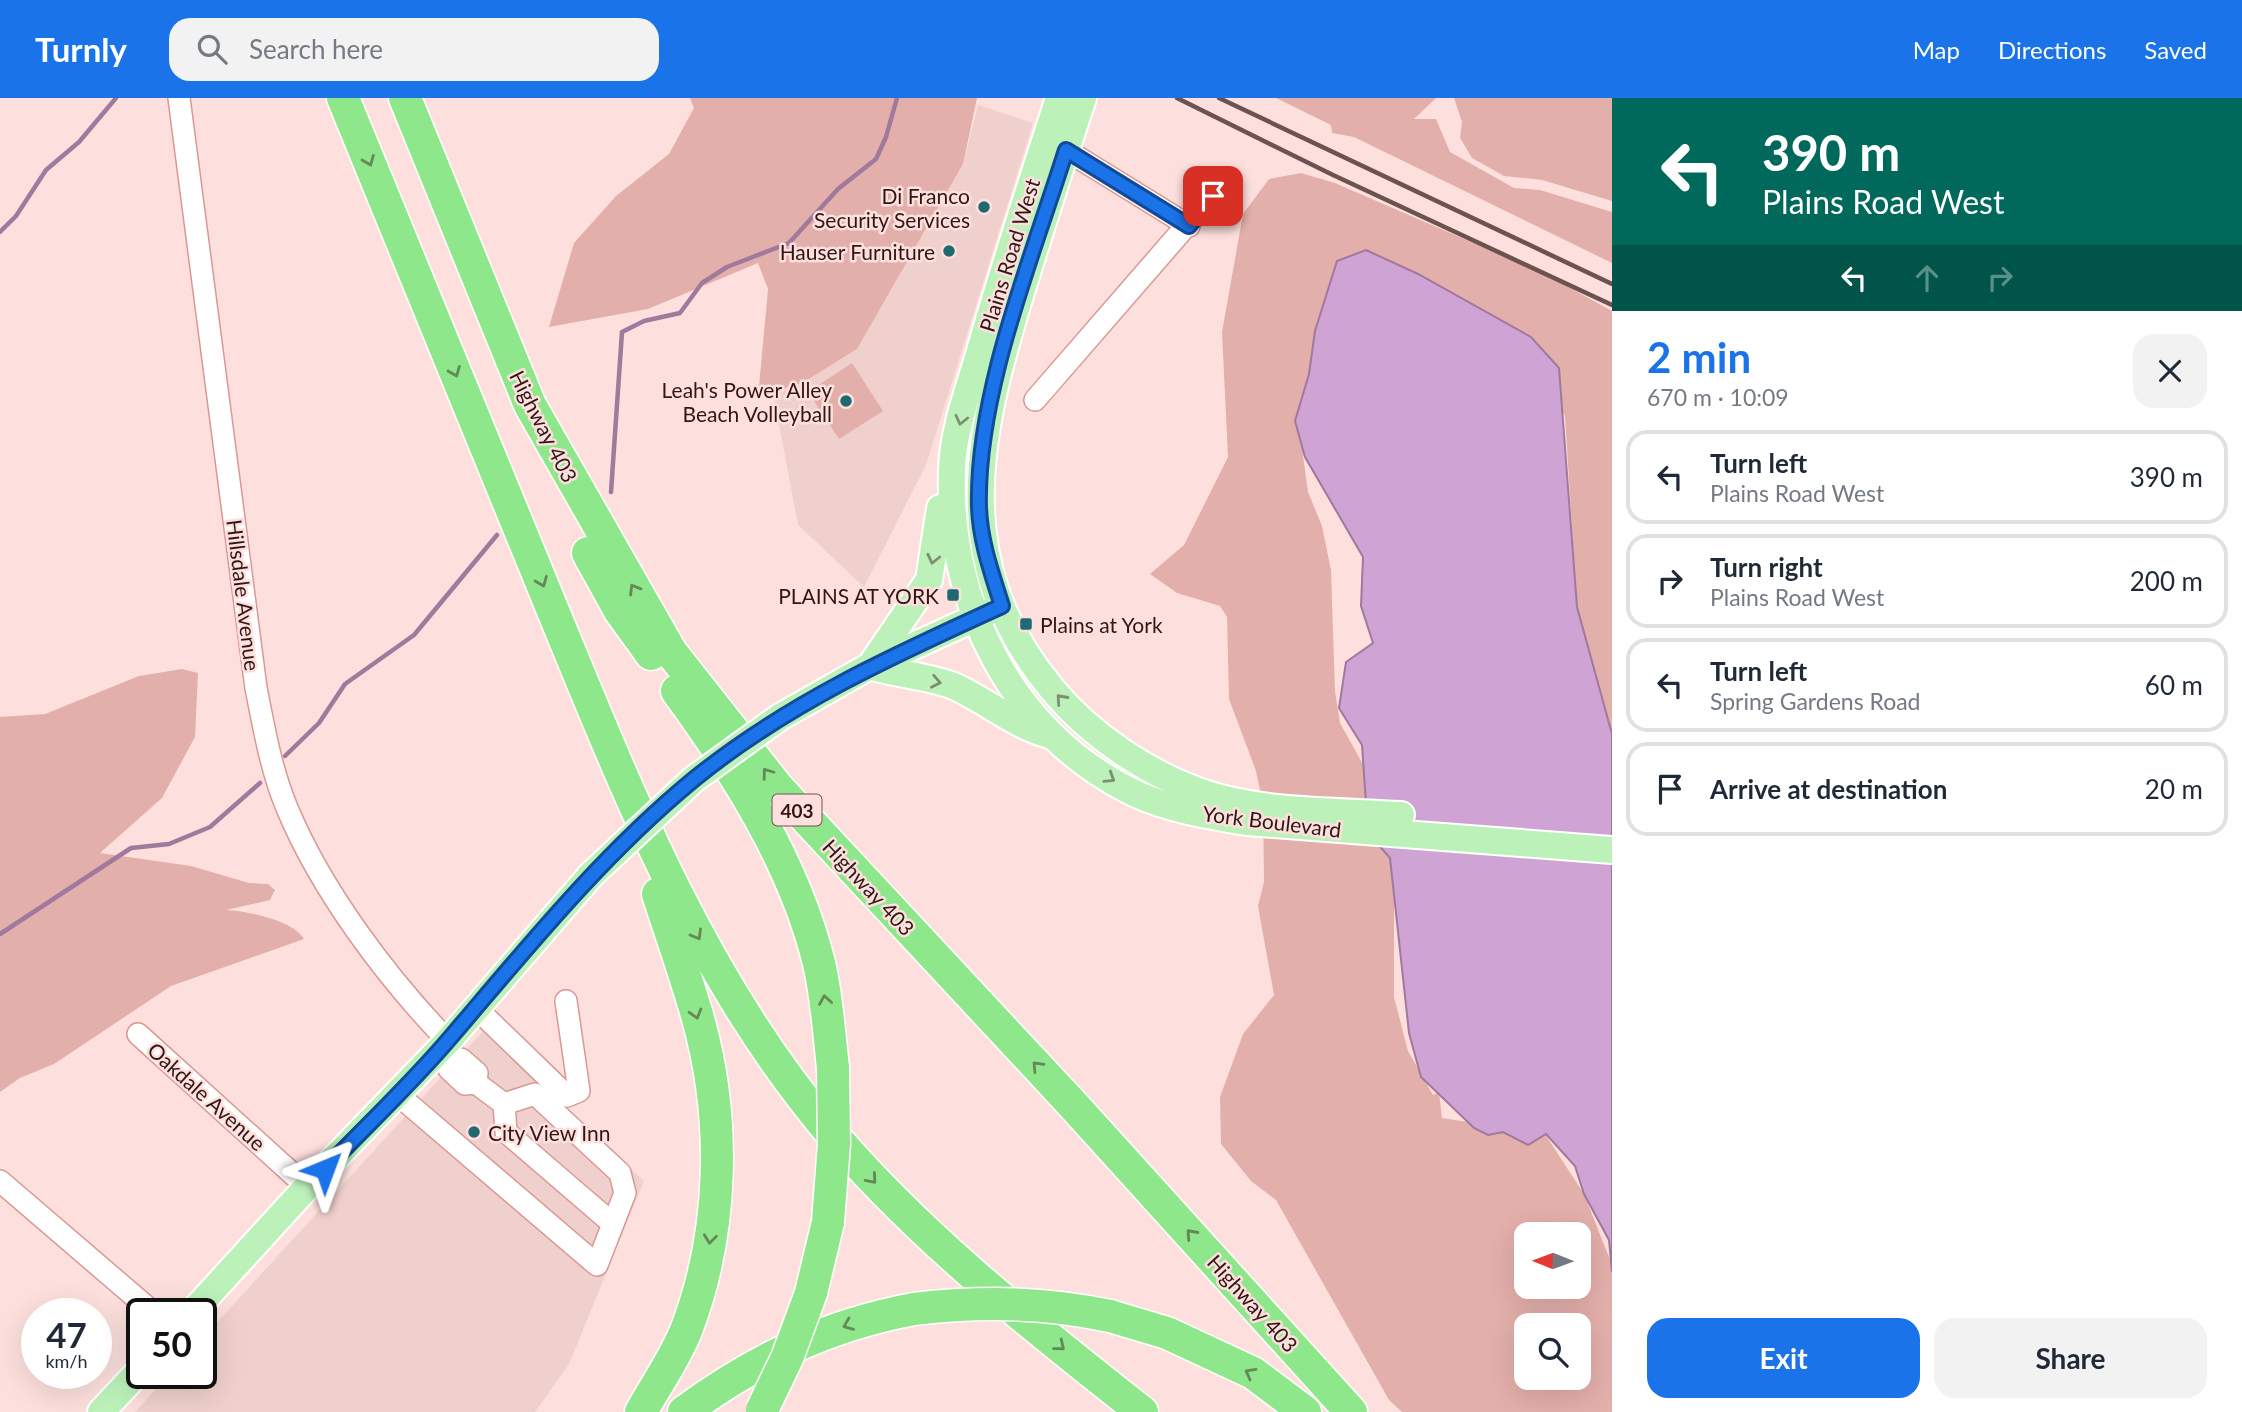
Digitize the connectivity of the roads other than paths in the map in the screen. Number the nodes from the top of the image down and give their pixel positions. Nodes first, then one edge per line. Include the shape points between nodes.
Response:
1 (179, 98) edge
2 (343, 98) edge
3 (405, 98) edge
4 (1074, 99) edge
5 (1066, 150) junction
6 (1226, 180) dead end
7 (1189, 226) junction
8 (1035, 400) dead end
9 (530, 405) junction
10 (952, 469) junction
11 (1002, 606) junction
12 (974, 618) junction
13 (870, 666) junction
14 (1055, 737) junction
15 (624, 786) junction
16 (1250, 813) junction
17 (1612, 832) edge
18 (1612, 850) edge
19 (566, 1001) dead end
20 (476, 1008) junction
21 (138, 1034) dead end
22 (446, 1050) junction
23 (397, 1094) junction
24 (504, 1104) junction
25 (0, 1181) edge
26 (307, 1187) junction
27 (613, 1224) junction
28 (136, 1298) edge
29 (206, 1298) edge
30 (126, 1385) edge
31 (761, 1411) edge
32 (101, 1412) edge
33 (640, 1412) edge
34 (684, 1412) edge
35 (1142, 1412) edge
36 (1305, 1412) edge
37 (1351, 1412) edge

1 - 22 street, Hillsdale Avenue via 256,688 268,747 286,807 315,865
2 -> 15 highway
3 - 9 highway, Highway 403 / 403
4 - 5 main road, Plains Road West
4 -> 10 main road, Plains Road West via 988,320 960,419
5 - 7 street
5 - 11 main road, Plains Road West via 999,362 979,473 985,548
6 - 7 street
7 - 8 street
31 -> 9 highway, bridge via 811,1293 828,1222 833,1068 819,964 802,908 731,765 620,611 551,484
37 -> 9 highway, Highway 403 / 403 via 778,788 671,652
10 - 12 main road, Plains Road West via 955,544
10 -> 13 main road via 941,504 929,580
11 - 12 main road
16 -> 11 main road, York Boulevard via 1179,783 1111,745 1065,705 1034,667
12 - 13 main road
12 - 14 main road, York Boulevard via 1019,696
13 -> 14 main road via 953,686 1027,729
13 - 20 main road, bridge via 780,717 694,779 591,875
14 -> 16 main road, York Boulevard via 1135,793 1204,815
15 -> 33 highway via 698,1017 712,1087 718,1170 709,1249 686,1329
15 -> 35 highway via 717,970 763,1044 820,1120 888,1197 953,1257
16 - 17 main road, York Boulevard
16 - 18 main road, York Boulevard
19 - 20 street via 579,1091 567,1096
20 - 22 main road
21 - 26 street, Oakdale Avenue
22 - 23 main road
22 - 24 street, Hillsdale Avenue via 449,1069 465,1084 476,1083
23 - 26 main road
23 - 27 street via 597,1265
24 - 27 street via 506,1132
24 - 27 street via 535,1094 621,1172 625,1193
25 - 28 street
26 - 29 main road
30 - 32 main road
36 -> 34 highway, bridge via 1253,1373 1167,1334 1063,1306 968,1303 862,1319 780,1352 721,1384

